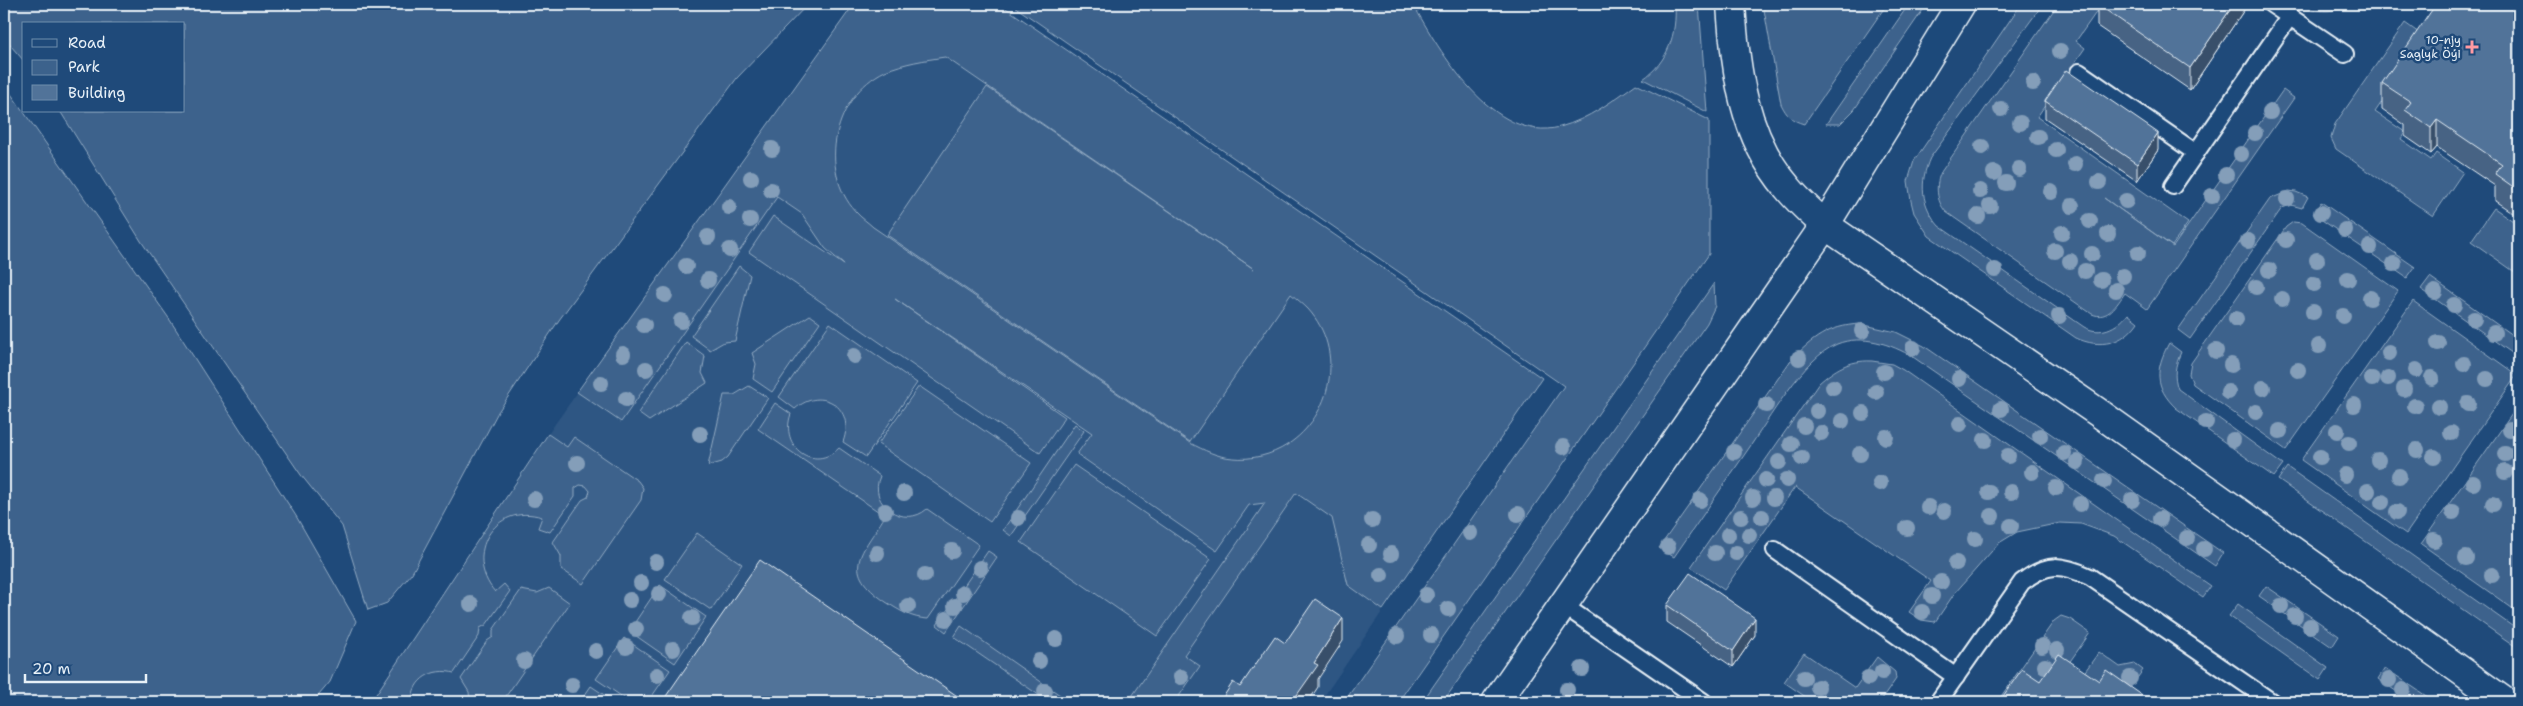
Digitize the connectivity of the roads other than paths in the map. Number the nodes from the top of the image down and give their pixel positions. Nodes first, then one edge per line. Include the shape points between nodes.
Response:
1 (1731, 4) edge
2 (1961, 4) edge
3 (2271, 4) edge
4 (2290, 16) junction
5 (2345, 54) dead end
6 (2079, 72) dead end
7 (2196, 153) junction
8 (2174, 186) dead end
9 (1825, 225) junction
10 (1775, 550) dead end
11 (1563, 605) junction
12 (1956, 677) junction
13 (1496, 702) edge
14 (1704, 702) edge
15 (1938, 702) edge
16 (2272, 702) edge
17 (2505, 702) edge

1 - 9 street via 1743,101 1758,142 1786,186
2 - 9 street
3 - 4 lane
4 - 5 lane
4 - 7 lane
6 - 7 lane
7 - 8 lane
9 - 11 street
9 - 17 street via 2099,413
10 - 12 lane
11 - 13 street
11 - 14 lane
12 - 15 lane
12 - 16 lane via 2022,582 2036,571 2055,566 2090,577

